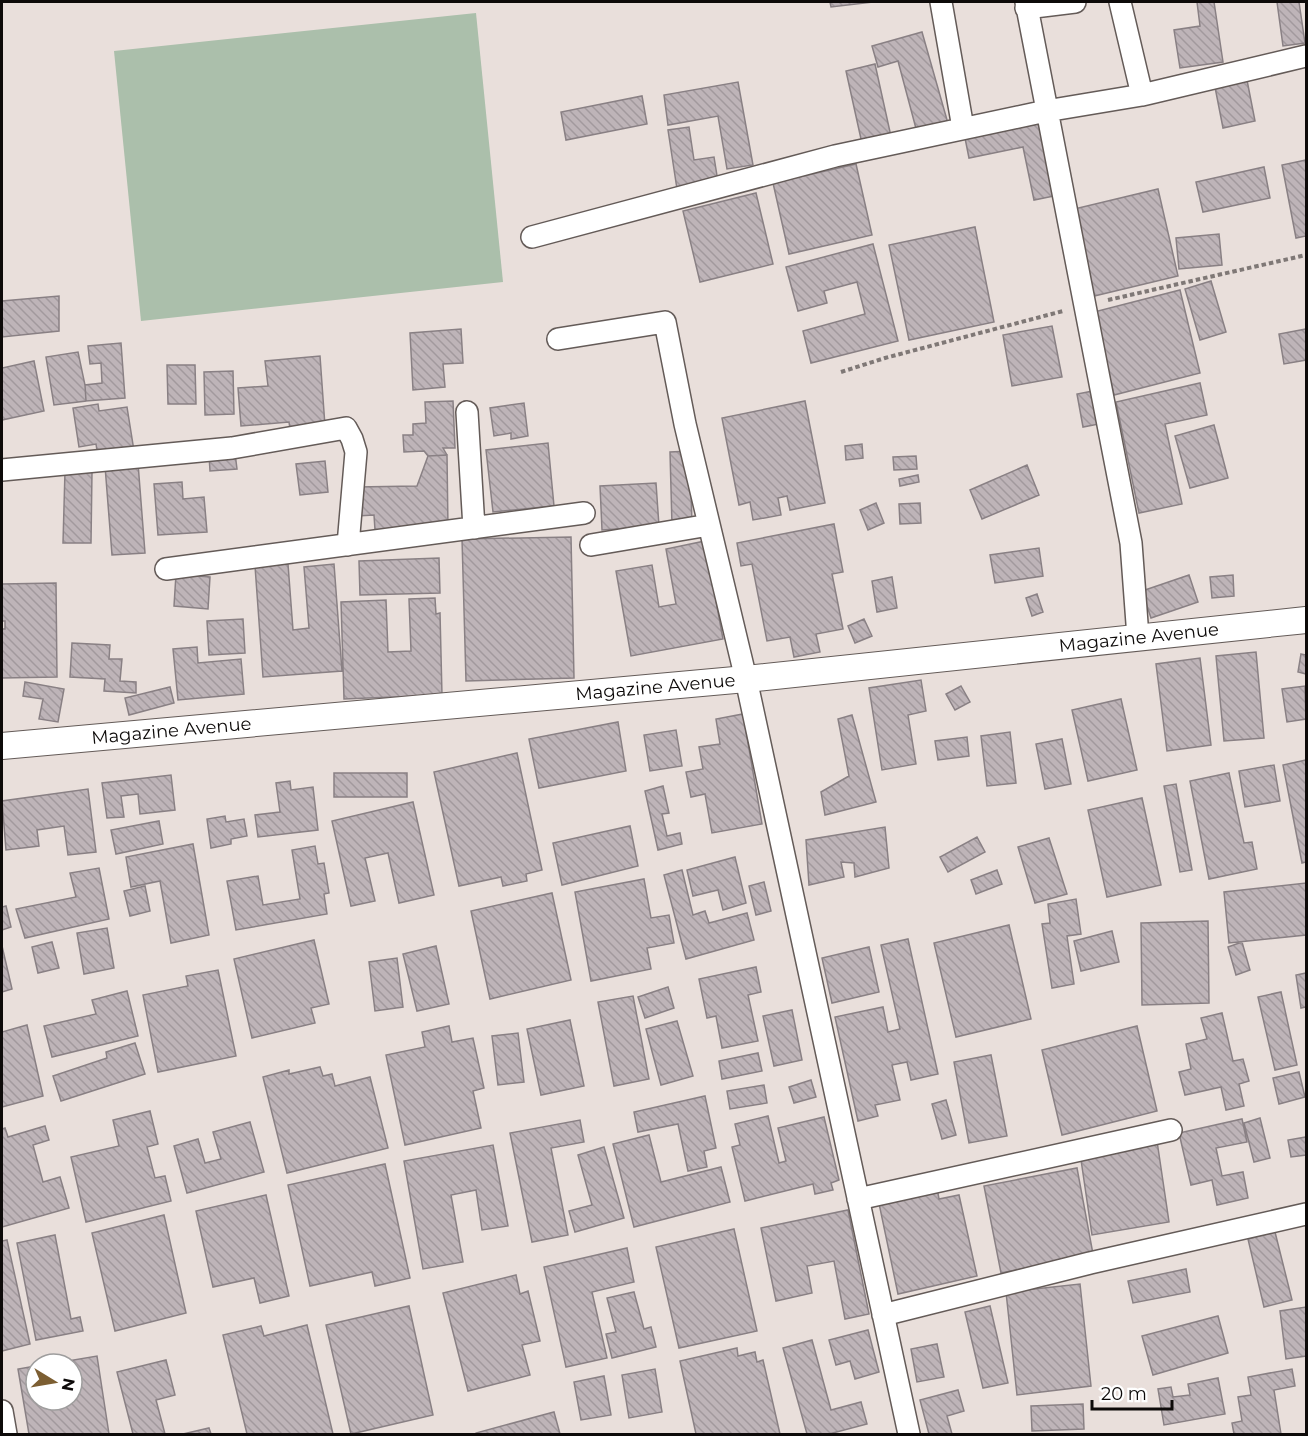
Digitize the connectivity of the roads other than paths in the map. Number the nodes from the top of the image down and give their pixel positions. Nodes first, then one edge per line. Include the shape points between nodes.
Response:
1 (941, 2) edge
2 (1075, 2) edge
3 (1120, 2) edge
4 (1026, 5) edge
5 (1306, 56) edge
6 (1142, 95) junction
7 (1046, 111) junction
8 (963, 128) junction
9 (532, 237) dead end
10 (558, 339) dead end
11 (467, 412) dead end
12 (2, 470) edge
13 (584, 513) dead end
14 (709, 525) junction
15 (474, 528) junction
16 (348, 544) junction
17 (591, 545) dead end
18 (166, 569) dead end
19 (1306, 620) edge
20 (1138, 638) junction
21 (746, 679) junction
22 (2, 746) edge
23 (1171, 1130) dead end
24 (858, 1199) junction
25 (1306, 1214) edge
26 (883, 1315) junction
27 (2, 1411) edge
28 (6, 1434) edge
29 (909, 1434) edge

1 - 8 street
2 - 4 street
3 - 6 street
4 - 7 street
5 - 6 street
6 - 7 street
7 - 8 street
7 - 20 street via 1131,543
8 - 9 street via 835,156
10 - 14 street via 664,322
11 - 15 street
12 - 16 street via 232,448 346,428 356,452
13 - 15 street
14 - 17 street
14 - 21 street
15 - 16 street
16 - 18 street
19 - 20 street, Magazine Avenue
20 - 21 street, Magazine Avenue
21 - 22 street, Magazine Avenue
21 - 24 street
23 - 24 street
24 - 26 street
25 - 26 street
26 - 29 street
27 - 28 street

